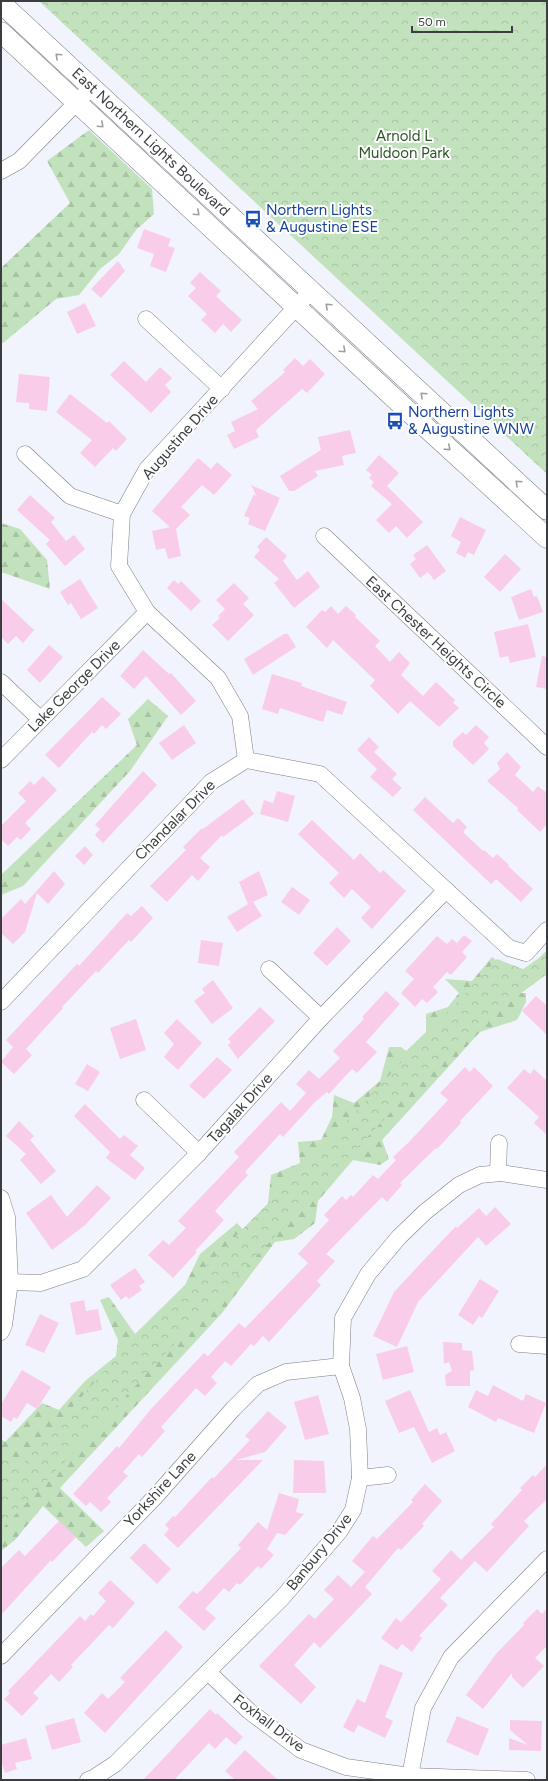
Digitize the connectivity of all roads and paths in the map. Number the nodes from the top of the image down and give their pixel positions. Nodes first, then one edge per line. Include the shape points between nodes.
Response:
1 (1, 3) edge
2 (1, 32) edge
3 (92, 87) junction
4 (78, 103) junction
5 (1, 171) edge
6 (311, 291) junction
7 (297, 306) junction
8 (146, 319) dead end
9 (222, 389) junction
10 (25, 454) dead end
11 (547, 510) edge
12 (122, 514) junction
13 (324, 536) dead end
14 (547, 538) edge
15 (147, 612) junction
16 (1, 682) edge
17 (40, 719) junction
18 (547, 747) edge
19 (1, 760) edge
20 (246, 760) junction
21 (446, 890) junction
22 (547, 930) edge
23 (269, 969) dead end
24 (1, 1002) edge
25 (321, 1018) junction
26 (144, 1100) dead end
27 (499, 1143) dead end
28 (199, 1153) junction
29 (498, 1173) junction
30 (547, 1180) edge
31 (1, 1198) edge
32 (10, 1282) junction
33 (2, 1327) edge
34 (519, 1344) dead end
35 (547, 1346) edge
36 (341, 1366) junction
37 (388, 1475) dead end
38 (360, 1478) junction
39 (547, 1559) edge
40 (1, 1656) edge
41 (208, 1672) junction
42 (410, 1776) junction
43 (88, 1780) edge
44 (527, 1780) edge

3 -> 1 main road, East Northern Lights Boulevard
2 - 4 main road, East Northern Lights Boulevard
3 - 4 street
3 - 6 main road, East Northern Lights Boulevard
4 - 5 street via 19,161
4 -> 7 main road, East Northern Lights Boulevard
6 - 7 street, Augustine Drive
11 -> 6 main road, East Northern Lights Boulevard
7 - 9 street, Augustine Drive
7 -> 14 main road, East Northern Lights Boulevard
8 - 9 street
9 - 12 street, Augustine Drive via 147,470
10 - 12 street via 70,496
12 - 15 street, Augustine Drive via 119,566
13 - 18 street, East Chester Heights Circle
15 - 17 street, Lake George Drive
15 - 20 street, Augustine Drive via 218,678 240,716
16 - 17 street
17 - 19 street, Lake George Drive
20 - 21 street via 320,774
20 - 24 street, Chandalar Drive via 211,782
21 - 22 street via 509,948 526,953
21 - 25 street, Tagalak Drive
23 - 25 street
25 - 28 street, Tagalak Drive
26 - 28 street
27 - 29 street
28 - 32 street, Tagalak Drive via 83,1269 41,1283
29 - 30 street, Banbury Drive
29 - 36 street, Banbury Drive via 480,1175 459,1185 424,1212 368,1274 343,1318
31 - 32 street via 7,1217
32 - 33 street
34 - 35 street
36 - 38 street, Banbury Drive via 352,1398 358,1429
36 - 40 street, Yorkshire Lane via 286,1372 258,1384 233,1408 155,1496
37 - 38 street
38 - 41 street, Banbury Drive via 354,1510 339,1532 282,1598
39 - 42 street via 451,1657 423,1708
41 - 42 street, Foxhall Drive via 249,1712 300,1750 346,1767
41 - 43 street, Banbury Drive via 115,1764
42 - 44 street, Foxhall Drive

